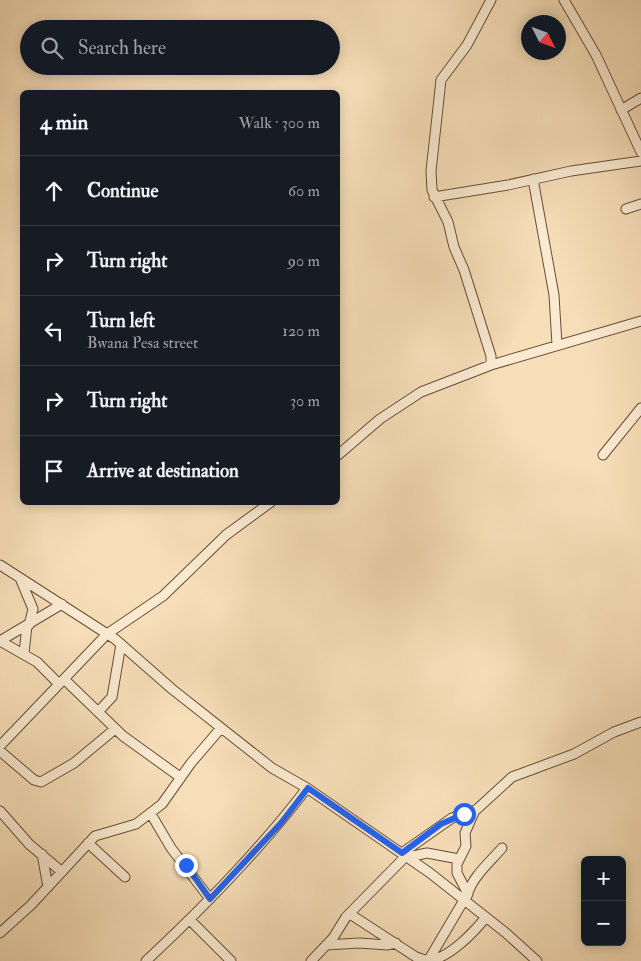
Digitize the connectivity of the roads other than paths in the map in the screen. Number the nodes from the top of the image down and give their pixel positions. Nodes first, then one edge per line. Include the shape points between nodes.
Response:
1 (490, 0) edge
2 (564, 0) edge
3 (641, 98) edge
4 (622, 110) junction
5 (641, 152) edge
6 (641, 161) edge
7 (533, 179) junction
8 (434, 197) junction
9 (641, 204) edge
10 (626, 209) dead end
11 (641, 321) edge
12 (557, 345) junction
13 (491, 365) junction
14 (641, 408) edge
15 (340, 454) edge
16 (603, 455) dead end
17 (267, 505) edge
18 (0, 566) edge
19 (20, 578) junction
20 (62, 604) junction
21 (28, 625) junction
22 (108, 634) junction
23 (0, 641) edge
24 (121, 644) junction
25 (24, 652) junction
26 (62, 681) junction
27 (98, 712) junction
28 (641, 722) edge
29 (221, 728) junction
30 (115, 729) junction
31 (0, 746) edge
32 (0, 751) edge
33 (180, 778) junction
34 (308, 788) junction
35 (475, 810) junction
36 (0, 811) edge
37 (150, 814) junction
38 (88, 843) junction
39 (502, 848) dead end
40 (42, 854) junction
41 (405, 855) junction
42 (459, 859) junction
43 (62, 872) junction
44 (125, 877) dead end
45 (48, 887) junction
46 (466, 898) junction
47 (210, 899) junction
48 (350, 914) junction
49 (486, 917) junction
50 (190, 920) junction
51 (0, 933) edge
52 (396, 943) junction
53 (326, 945) junction
54 (146, 961) edge
55 (231, 961) edge
56 (311, 961) edge
57 (428, 961) edge
58 (537, 961) edge

1 - 8 street via 467,45 441,80 431,171
2 - 4 street via 596,54
3 - 4 street
4 - 5 street
6 - 7 street
7 - 8 street
7 - 12 street via 554,295
8 - 13 street via 443,209 464,270
9 - 10 street
11 - 12 street
12 - 13 street
13 - 15 street via 421,392 380,419
14 - 16 street
17 - 22 street via 226,536 163,596
18 - 19 street
19 - 20 street
19 - 21 street via 33,609
20 - 21 street
20 - 22 street
21 - 23 street
21 - 25 street
22 - 24 street
22 - 26 street
23 - 25 street
24 - 27 street via 112,697
24 - 29 street
25 - 26 street
26 - 27 street
26 - 31 street
27 - 30 street
28 - 35 street via 614,732 574,754 512,778
29 - 33 street
29 - 34 street via 272,768
30 - 32 street via 74,763 41,782 34,780
30 - 33 street
33 - 37 street via 162,804
34 - 41 street
34 - 47 street via 281,823
35 - 41 street via 447,821
35 - 42 street via 465,833 466,846
36 - 40 street
37 - 38 street via 136,824 95,836
37 - 47 street
38 - 43 street
38 - 44 street
39 - 46 street via 480,872
40 - 43 street
40 - 45 street
41 - 42 street via 428,853
41 - 46 street
41 - 48 street
42 - 46 street via 457,873
43 - 45 street
45 - 51 street
46 - 49 street
46 - 57 street
47 - 50 street
48 - 52 street
48 - 53 street
49 - 57 street via 454,948 440,958
49 - 58 street
50 - 54 street
50 - 55 street
52 - 53 street
52 - 57 street
53 - 56 street

